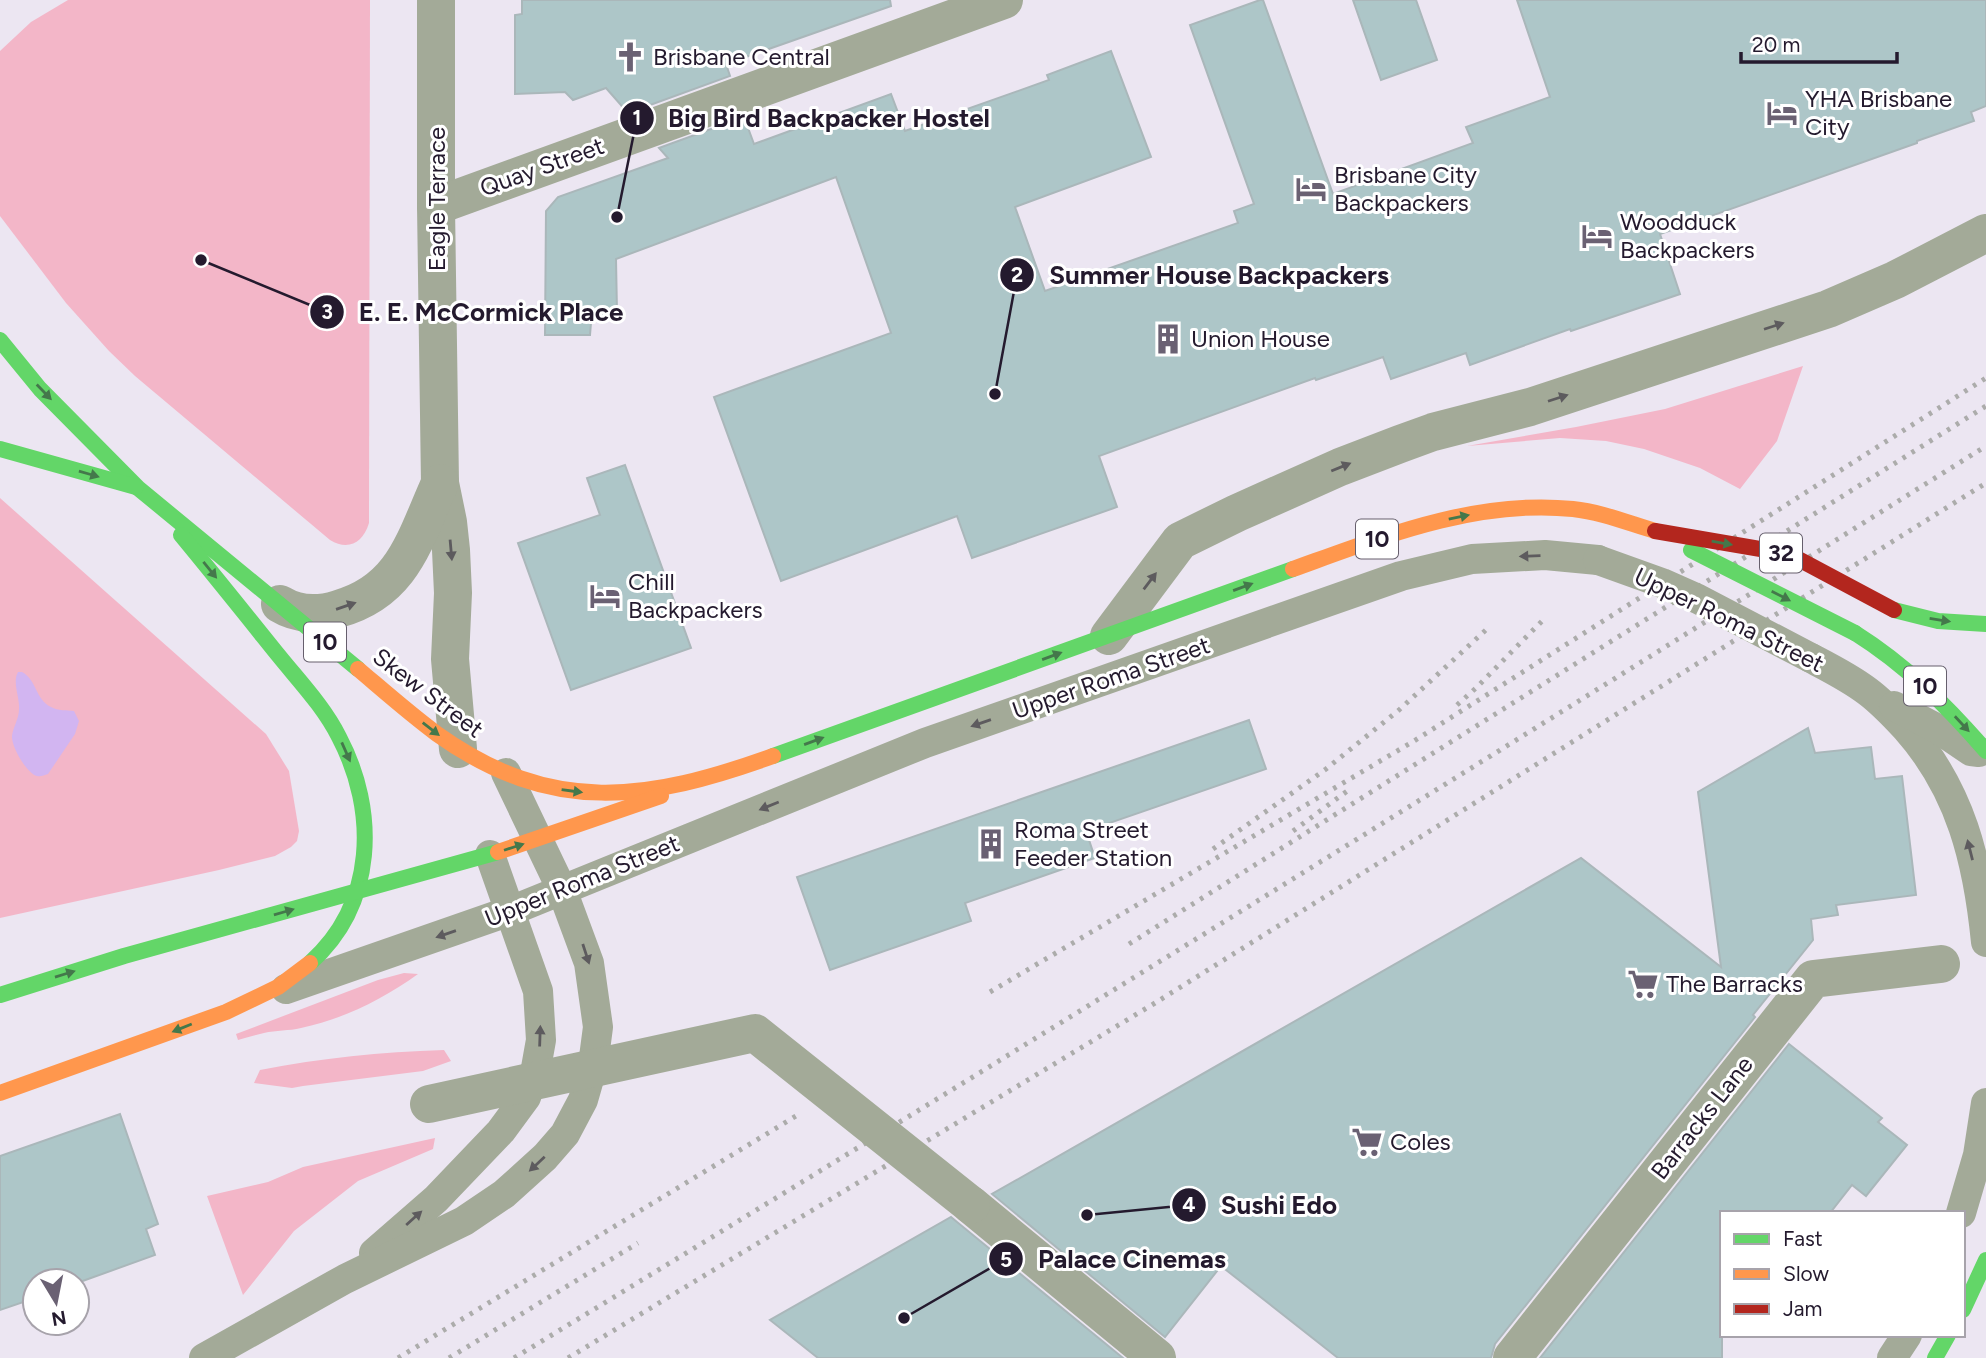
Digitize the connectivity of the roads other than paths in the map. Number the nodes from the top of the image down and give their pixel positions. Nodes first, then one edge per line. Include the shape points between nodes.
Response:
1 (436, 0) edge
2 (1003, 0) edge
3 (436, 206) junction
4 (1986, 233) edge
5 (0, 340) edge
6 (0, 449) edge
7 (440, 482) junction
8 (138, 488) junction
9 (151, 498) junction
10 (1655, 531) junction
11 (280, 604) junction
12 (1986, 624) edge
13 (1109, 636) junction
14 (1865, 689) junction
15 (458, 749) junction
16 (1986, 752) edge
17 (506, 773) junction
18 (727, 773) junction
19 (538, 839) junction
20 (490, 855) junction
21 (562, 890) junction
22 (357, 891) junction
23 (510, 911) junction
24 (1986, 942) edge
25 (1941, 964) dead end
26 (0, 995) edge
27 (246, 1003) junction
28 (0, 1093) edge
29 (1986, 1103) edge
30 (429, 1104) dead end
31 (1962, 1211) edge
32 (1986, 1260) edge
33 (345, 1279) junction
34 (1965, 1306) edge
35 (1906, 1337) edge
36 (1947, 1337) edge
37 (204, 1358) edge
38 (1157, 1358) edge
39 (1512, 1358) edge
40 (1892, 1358) edge
41 (1935, 1358) edge

1 - 3 street, Eagle Terrace
2 - 3 street, Quay Street
3 - 7 street, Eagle Terrace
13 -> 4 street, Upper Roma Street via 1180,541 1237,513 1400,443 1530,407 1828,309
5 -> 8 main road, Skew Street / 10 via 40,389
6 -> 8 main road
11 -> 7 street, Eagle Terrace via 303,612 333,611 384,586 405,559
7 -> 15 street, Eagle Terrace via 451,550 450,659
8 - 9 main road, Skew Street / 10
9 - 11 main road, Skew Street / 10
9 -> 22 main road, Skew Street via 332,723 353,768 364,810 366,859
10 -> 12 main road, 32, bridge via 1788,554 1894,610 1938,621
13 -> 10 main road, Upper Roma Street / 10 via 1365,543 1493,510 1574,509
10 -> 16 main road, Upper Roma Street / 10, bridge via 1855,633 1911,673
11 -> 15 main road, Skew Street / 10
18 -> 13 main road, Upper Roma Street / 10
14 - 16 lane via 1971,751
14 -> 21 lane, Upper Roma Street, bridge via 1698,599 1598,560 1545,555 1472,559 1401,576 925,743
24 -> 14 lane, Upper Roma Street via 1970,849 1944,780 1912,735
15 - 17 main road, Skew Street / 10
17 -> 18 main road, Skew Street / 10 via 556,789 606,795 649,792
17 - 19 lane
18 - 19 main road, Upper Roma Street
20 -> 19 main road, Upper Roma Street
19 - 21 lane
20 - 22 main road, Upper Roma Street
20 - 23 lane
21 - 23 lane, Upper Roma Street
21 -> 33 lane via 589,963 598,1027 583,1100 565,1134 504,1194 464,1221
26 -> 22 main road, Upper Roma Street
22 - 27 main road, Upper Roma Street via 336,934 310,963 280,986
23 -> 27 lane, Upper Roma Street
33 -> 23 lane via 436,1199 501,1131 526,1097 541,1040 540,1010 538,991
25 - 39 street, Barracks Lane via 1813,979
27 -> 28 main road, Upper Roma Street
29 - 31 lane via 1978,1155
30 - 38 street, bridge via 755,1033
32 - 34 main road
33 - 37 lane
35 - 40 lane
36 - 41 main road

